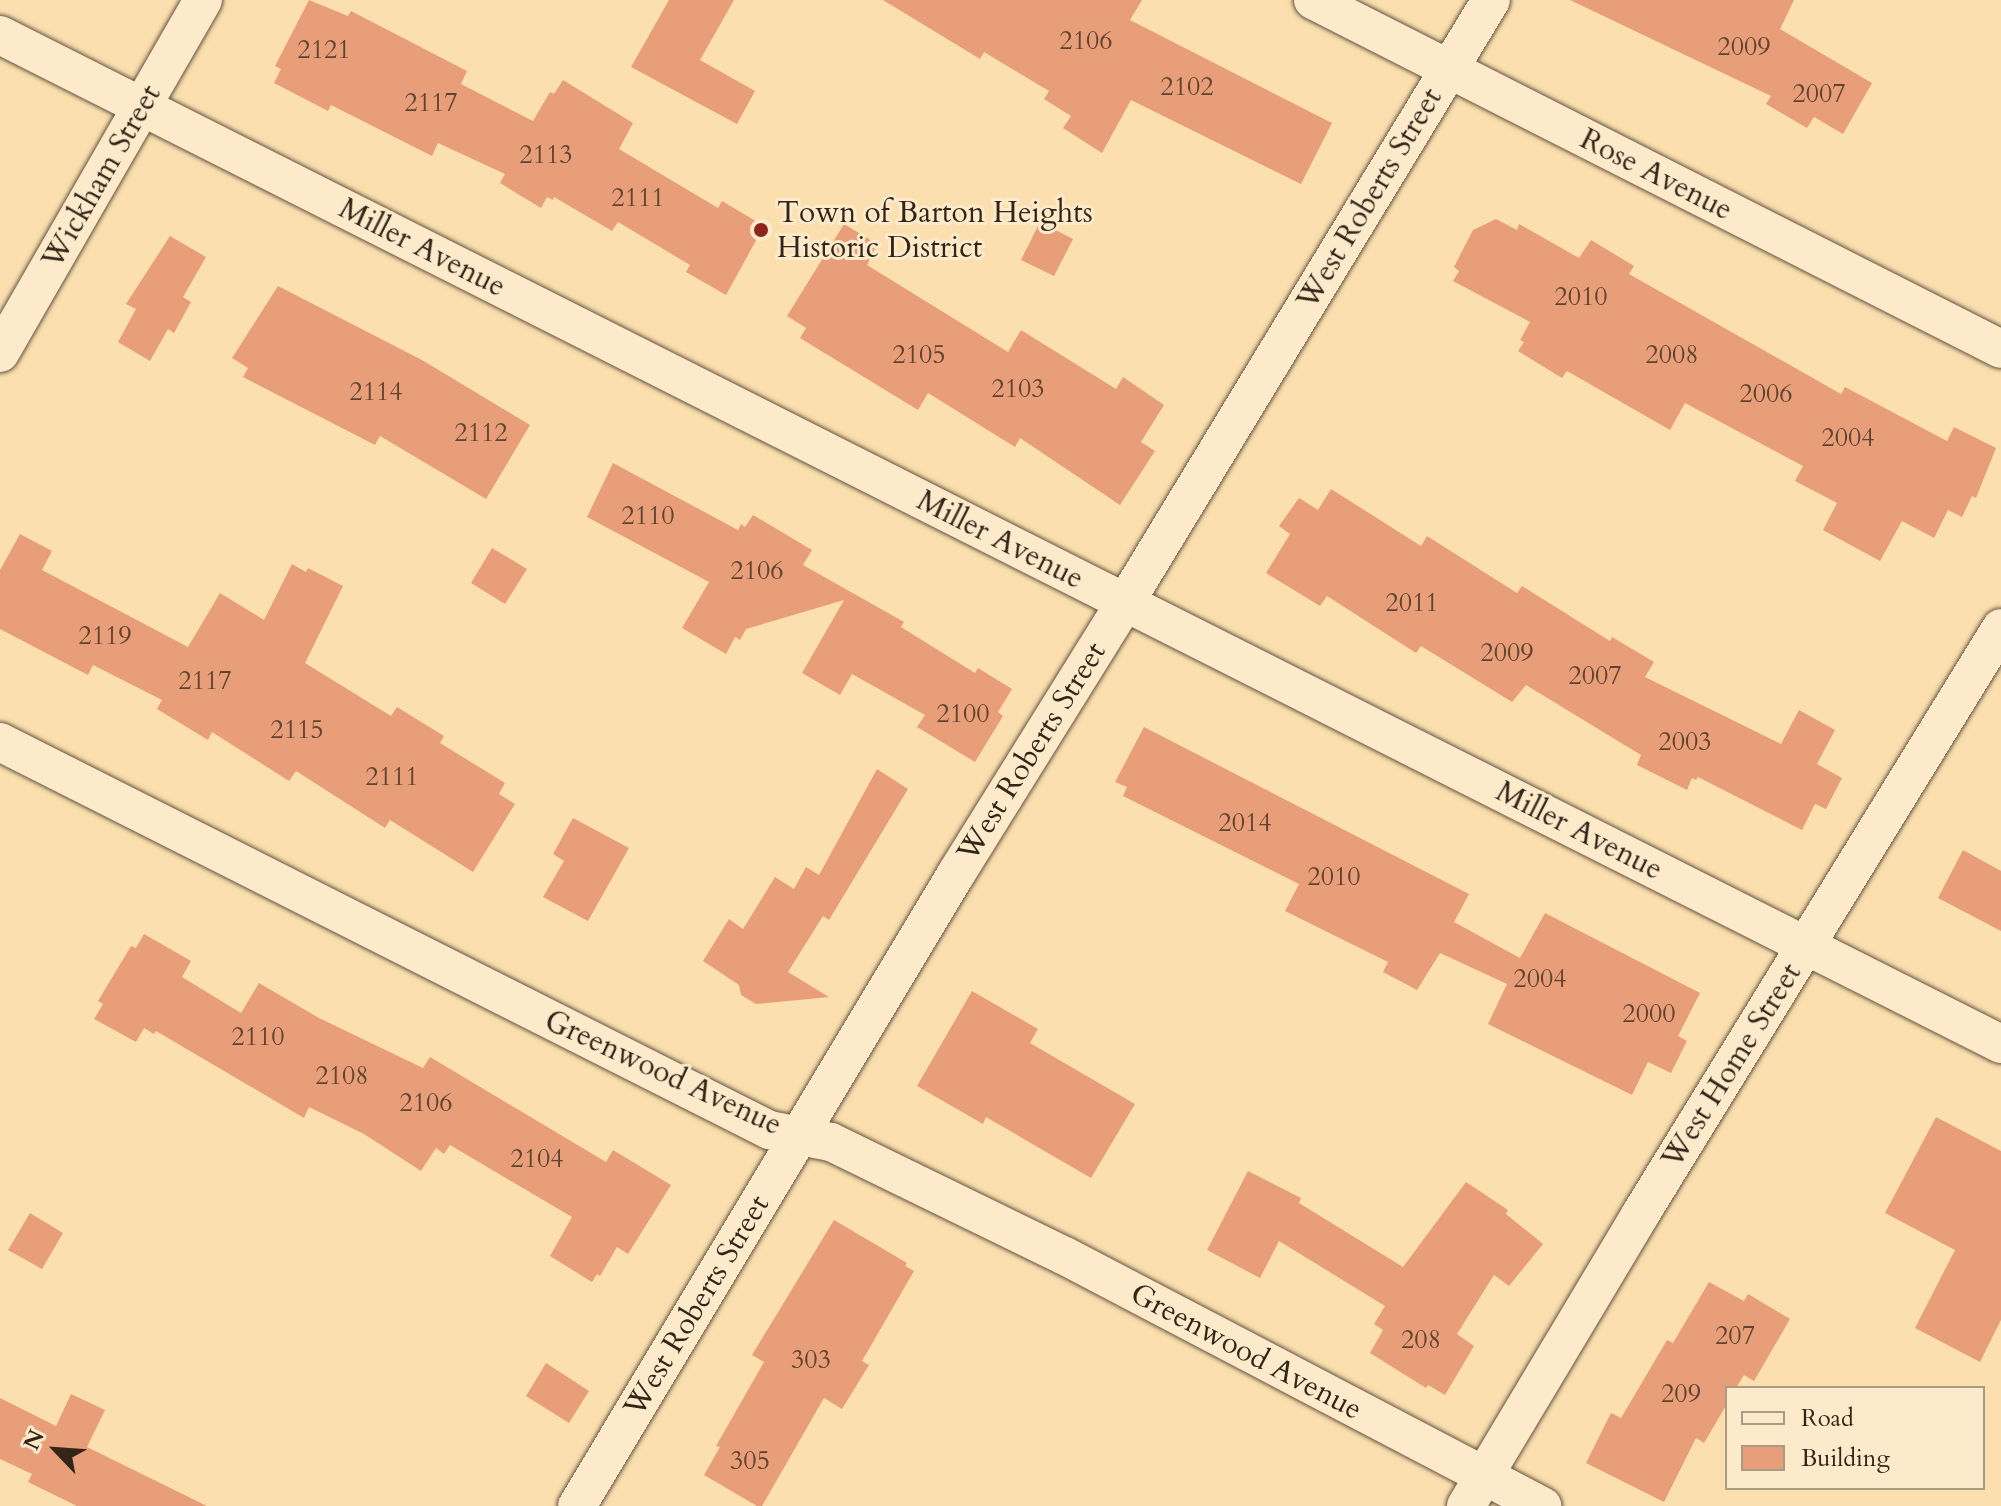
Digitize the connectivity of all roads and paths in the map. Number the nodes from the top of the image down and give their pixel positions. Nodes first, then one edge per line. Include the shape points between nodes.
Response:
1 (203, 0) edge
2 (1313, 0) edge
3 (1491, 0) edge
4 (0, 35) edge
5 (1448, 70) junction
6 (142, 107) junction
7 (2001, 349) edge
8 (0, 353) edge
9 (1125, 603) junction
10 (2001, 628) edge
11 (0, 742) edge
12 (1807, 945) junction
13 (2001, 1044) edge
14 (797, 1135) junction
15 (1475, 1491) edge
16 (577, 1506) edge
17 (1542, 1506) edge

1 - 6 street, Wickham Street
2 - 5 street, Rose Avenue
3 - 5 street, West Roberts Street
4 - 6 street, Miller Avenue
5 - 7 street, Rose Avenue
5 - 9 street, West Roberts Street
6 - 8 street, Wickham Street
6 - 9 street, Miller Avenue
9 - 12 street, Miller Avenue
9 - 14 street, West Roberts Street
10 - 12 street, West Home Street
11 - 14 street, Greenwood Avenue via 769,1130
12 - 13 street, Miller Avenue
12 - 15 street, West Home Street
14 - 15 street, Greenwood Avenue via 831,1142 1065,1256
14 - 16 street, West Roberts Street
15 - 17 street, Greenwood Avenue

